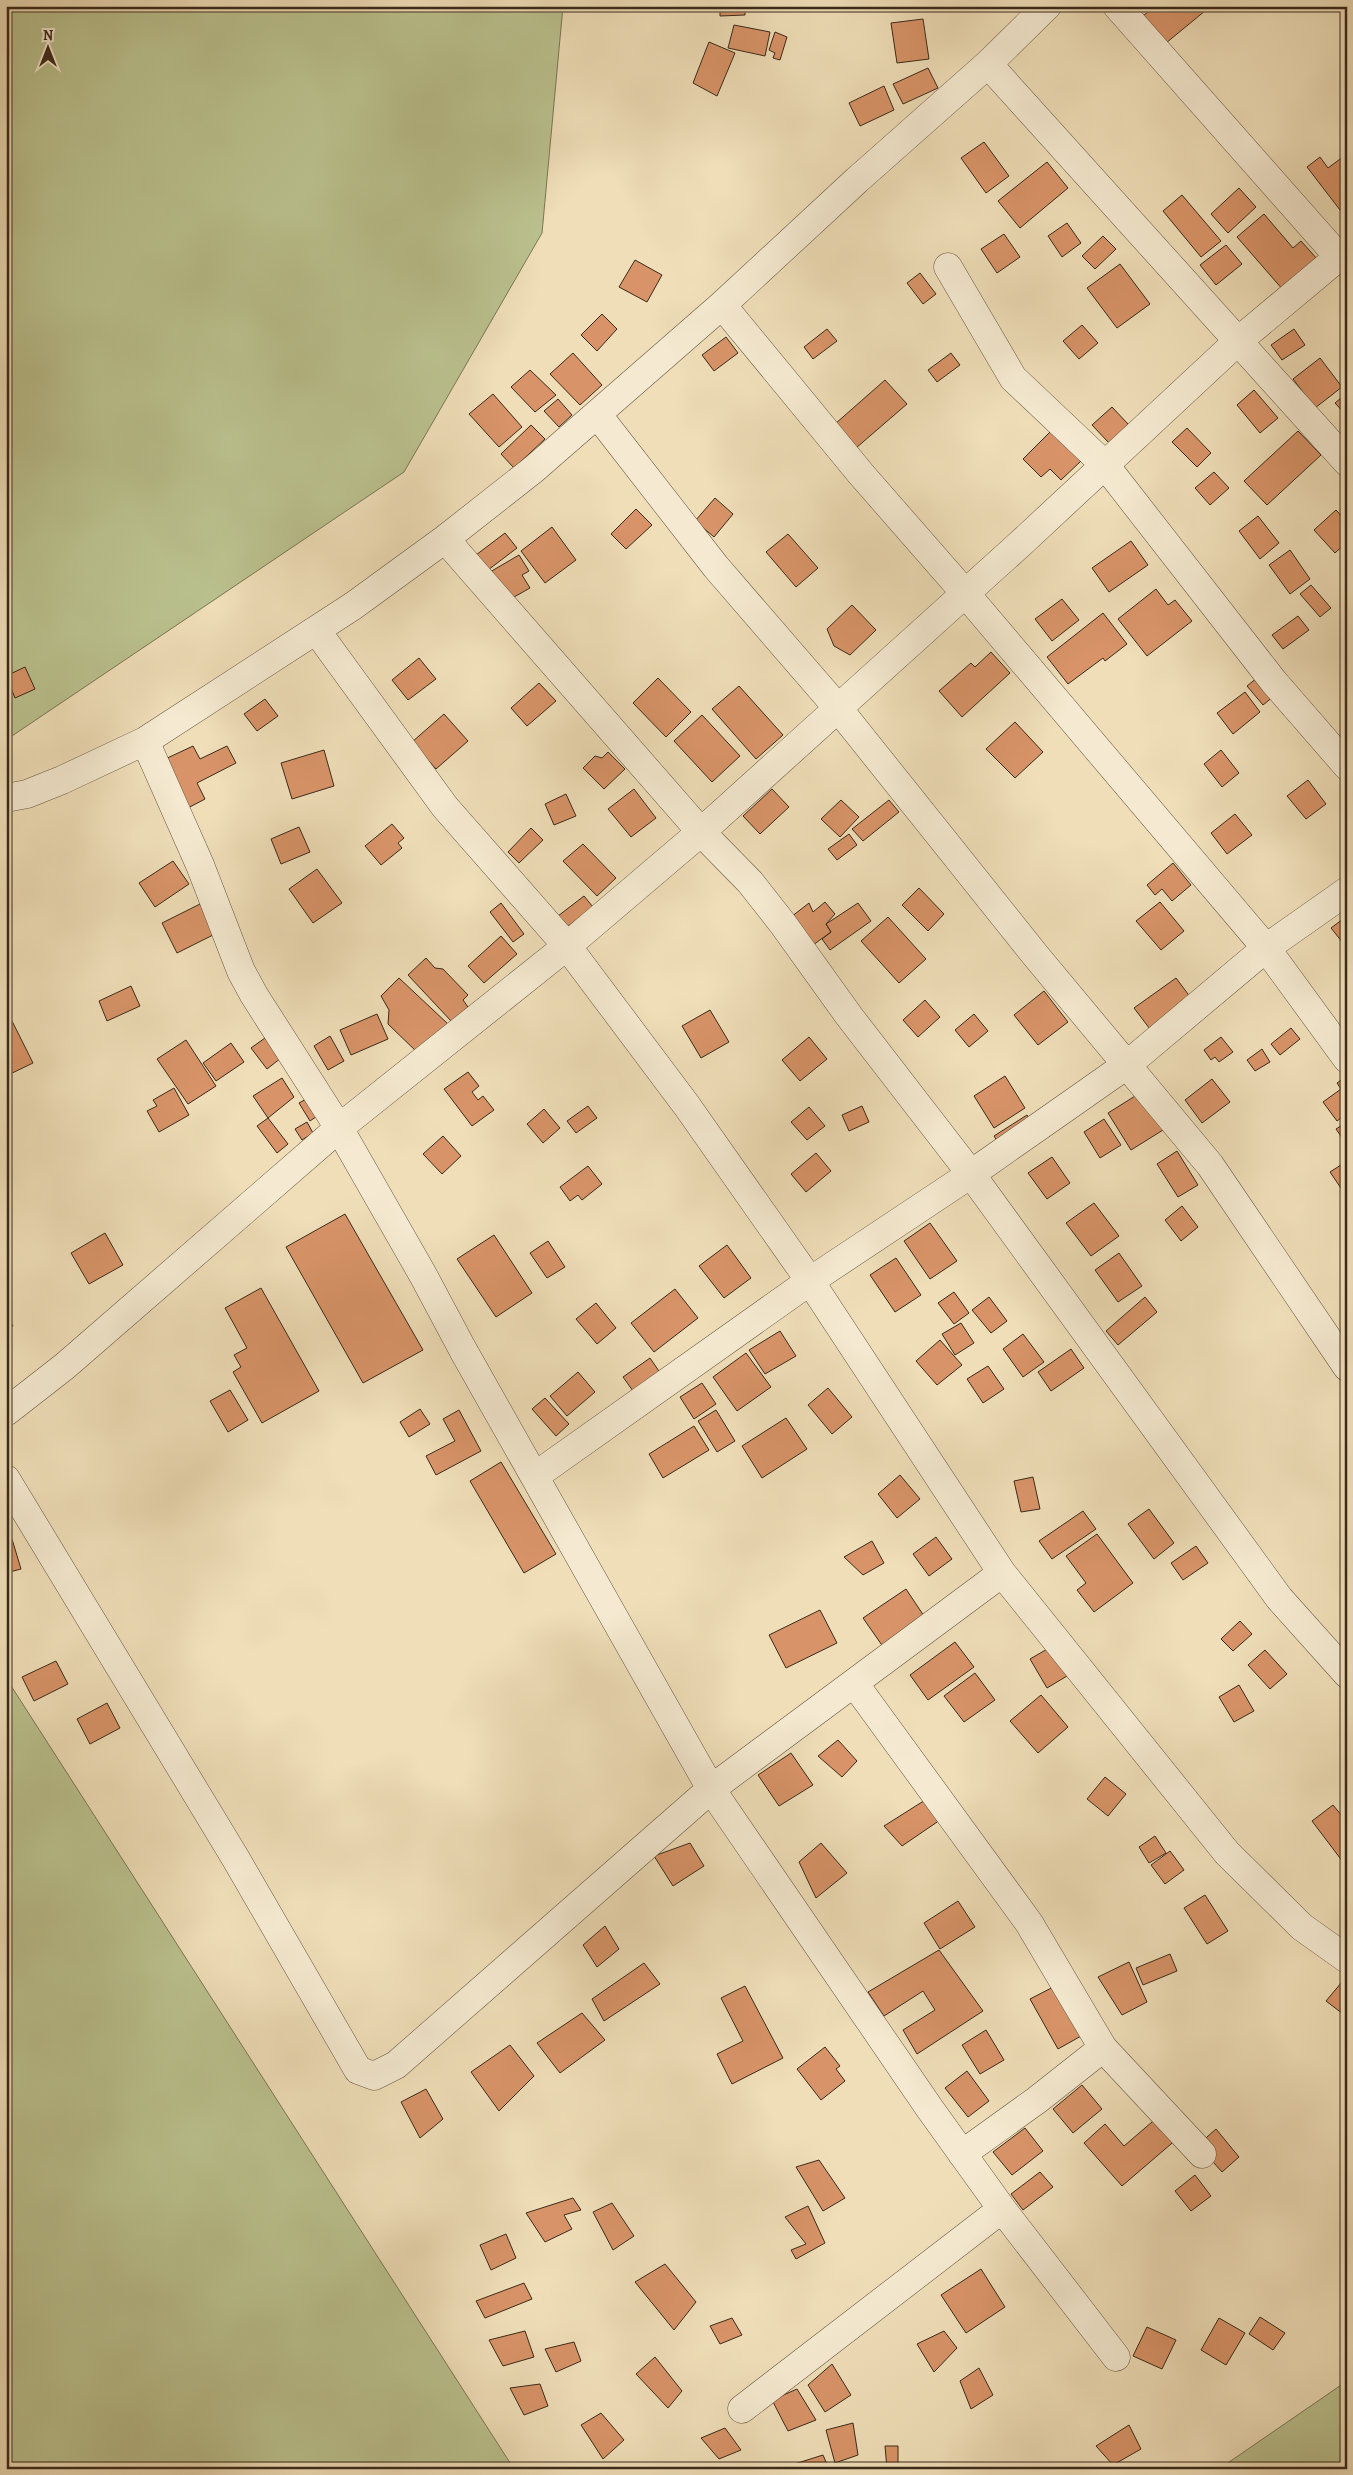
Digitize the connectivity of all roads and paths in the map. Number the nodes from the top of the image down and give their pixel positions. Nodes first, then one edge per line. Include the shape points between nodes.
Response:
1 (1048, 6) edge
2 (1117, 6) edge
3 (988, 64) junction
4 (1342, 253) edge
5 (948, 266) dead end
6 (722, 306) junction
7 (1238, 342) junction
8 (597, 414) junction
9 (1347, 462) edge
10 (1105, 465) junction
11 (445, 540) junction
12 (965, 593) junction
13 (316, 630) junction
14 (837, 707) junction
15 (145, 741) junction
16 (1347, 766) edge
17 (6, 798) edge
18 (701, 832) junction
19 (1347, 891) edge
20 (567, 946) junction
21 (1266, 948) junction
22 (1347, 1060) edge
23 (1128, 1064) junction
24 (339, 1128) junction
25 (971, 1174) junction
26 (810, 1281) junction
27 (1347, 1367) edge
28 (6, 1412) edge
29 (535, 1476) junction
30 (6, 1479) edge
31 (1002, 1573) junction
32 (1347, 1674) edge
33 (854, 1683) junction
34 (711, 1789) junction
35 (1347, 1959) edge
36 (1103, 2048) junction
37 (962, 2154) junction
38 (1202, 2154) dead end
39 (1002, 2209) junction
40 (1116, 2357) dead end
41 (742, 2409) dead end

1 - 3 street
2 - 4 street
3 - 6 street
3 - 7 street
4 - 7 street
5 - 10 street via 1013,378
6 - 8 street
6 - 12 street
7 - 9 street
7 - 10 street
8 - 11 street
8 - 14 street via 716,567
10 - 12 street
10 - 16 street via 1274,682
11 - 13 street
11 - 18 street
12 - 14 street
12 - 21 street
13 - 15 street
13 - 20 street via 445,807
14 - 18 street
14 - 23 street via 1036,956
15 - 17 street via 62,780 27,794
15 - 24 street via 200,865 241,971
18 - 20 street
18 - 25 street via 750,882
19 - 21 street
20 - 24 street
20 - 26 street via 687,1106
21 - 22 street
21 - 23 street
23 - 25 street
23 - 27 street via 1210,1165
24 - 28 street via 80,1353
24 - 29 street
25 - 26 street
25 - 32 street via 1279,1598
26 - 29 street
26 - 31 street
29 - 34 street
30 - 34 street via 236,1860 358,2070 365,2074 374,2076 396,2065
31 - 33 street
31 - 35 street via 1227,1853 1302,1927
33 - 34 street
33 - 36 street via 1028,1923
34 - 37 street
36 - 37 street
36 - 38 street
37 - 39 street
39 - 40 street
39 - 41 street

